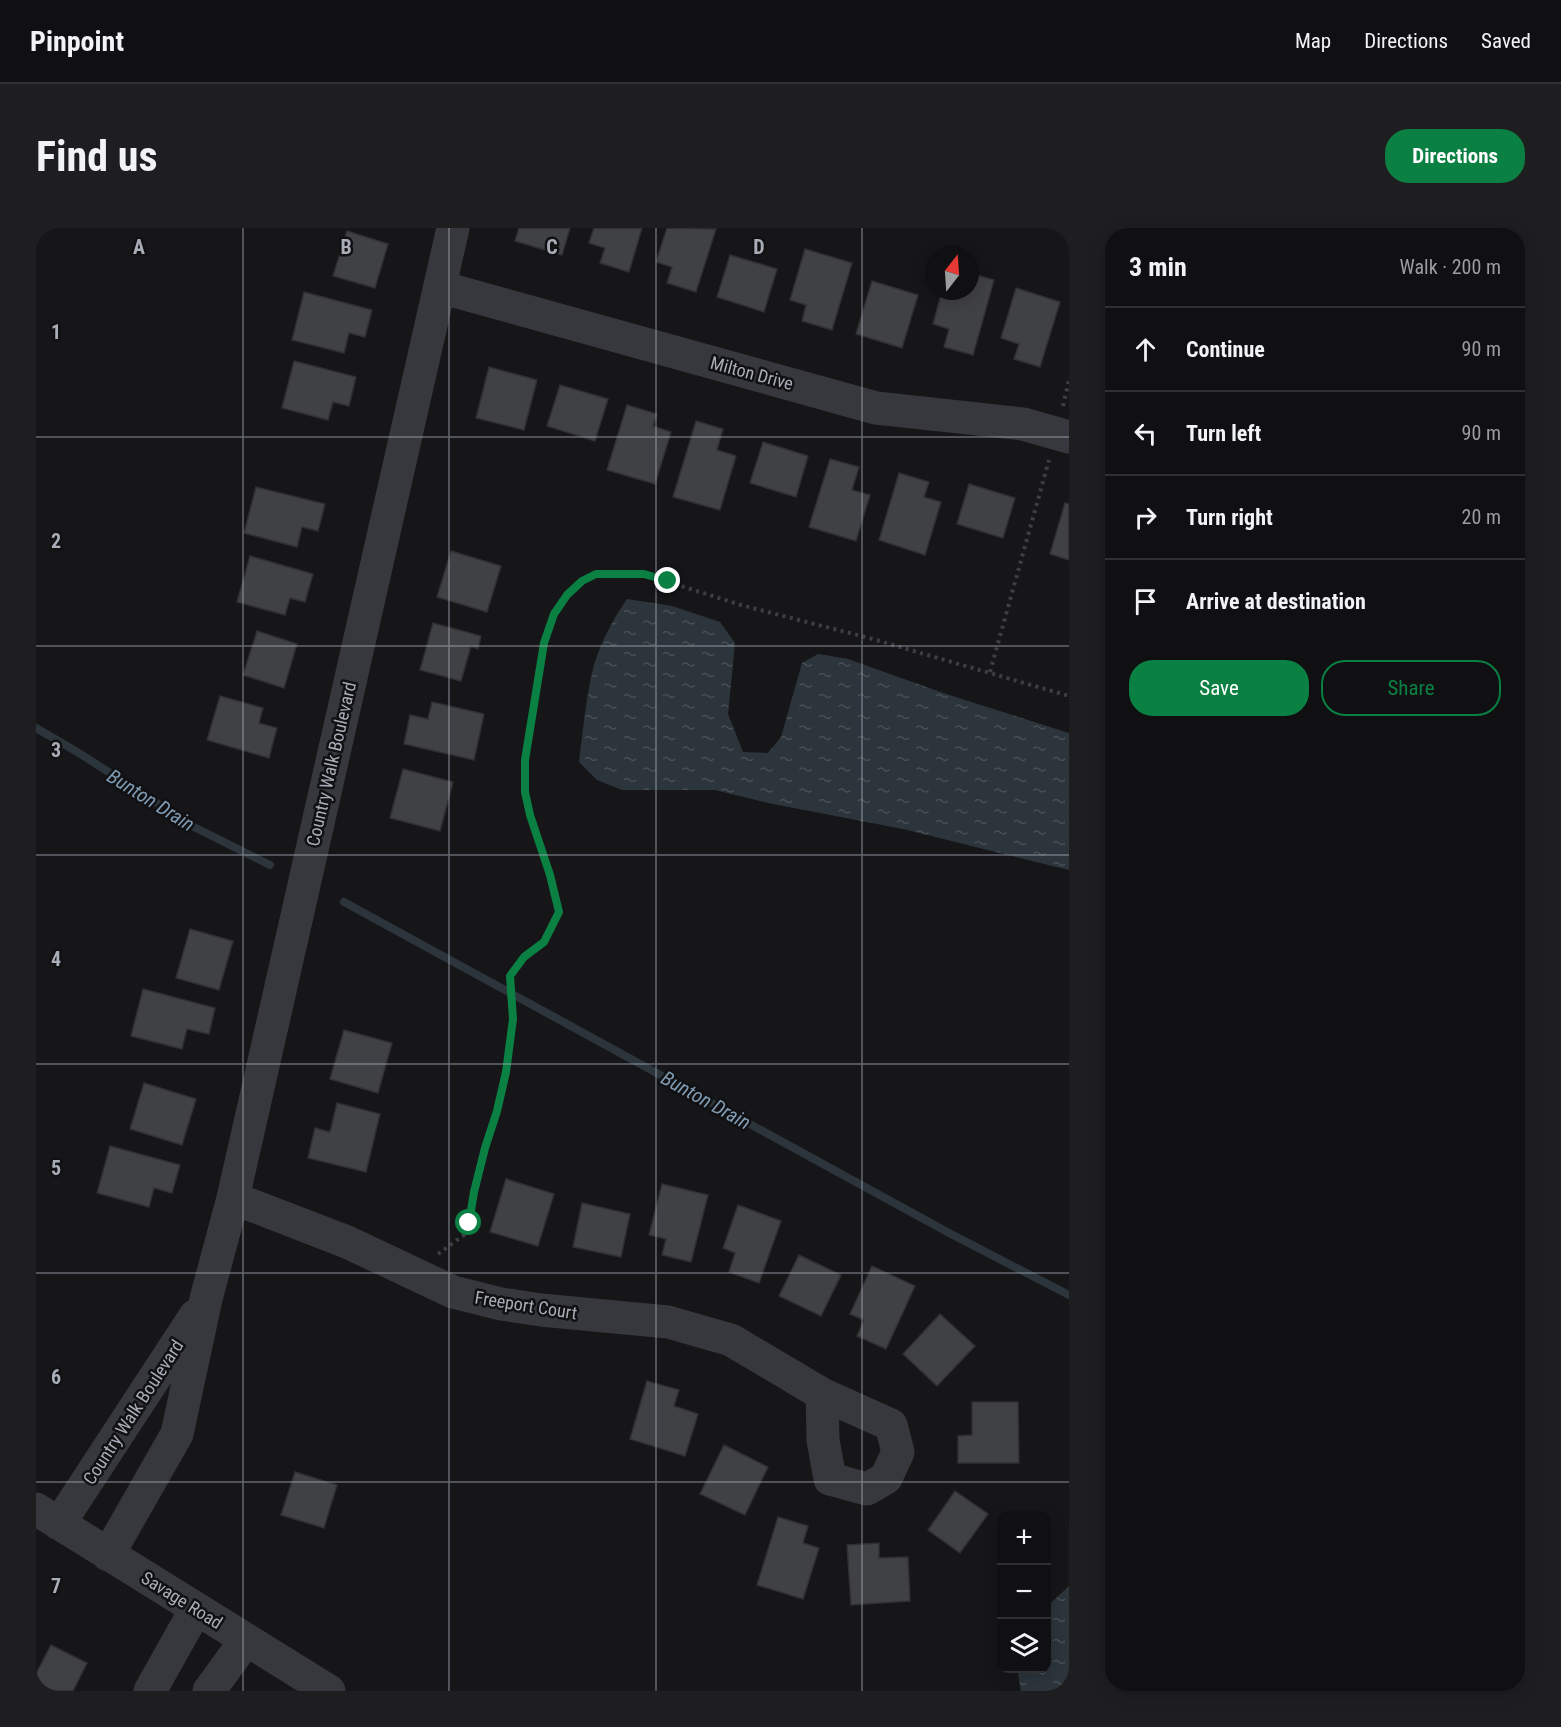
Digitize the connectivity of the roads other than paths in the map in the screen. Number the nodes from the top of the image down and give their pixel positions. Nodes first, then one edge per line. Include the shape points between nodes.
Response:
1 (453, 228) edge
2 (440, 287) junction
3 (1060, 436) edge
4 (233, 1198) junction
5 (206, 1299) junction
6 (822, 1394) dead end
7 (48, 1517) edge
8 (108, 1555) junction
9 (196, 1609) junction
10 (246, 1640) junction
11 (150, 1691) edge
12 (209, 1691) edge
13 (329, 1691) edge

1 - 2 street, Country Walk Boulevard
2 - 3 street, Milton Drive via 876,408 1023,424
2 - 4 street, Country Walk Boulevard
4 - 5 street, Country Walk Boulevard
4 - 6 street, Freeport Court via 347,1242 453,1292 541,1310 668,1322 732,1340
5 - 7 street, Country Walk Boulevard
5 - 8 street, Country Walk Boulevard via 177,1434
7 - 8 street, Savage Road
8 - 9 street, Savage Road
9 - 10 street, Savage Road
9 - 11 street
10 - 12 street
10 - 13 street, Savage Road

